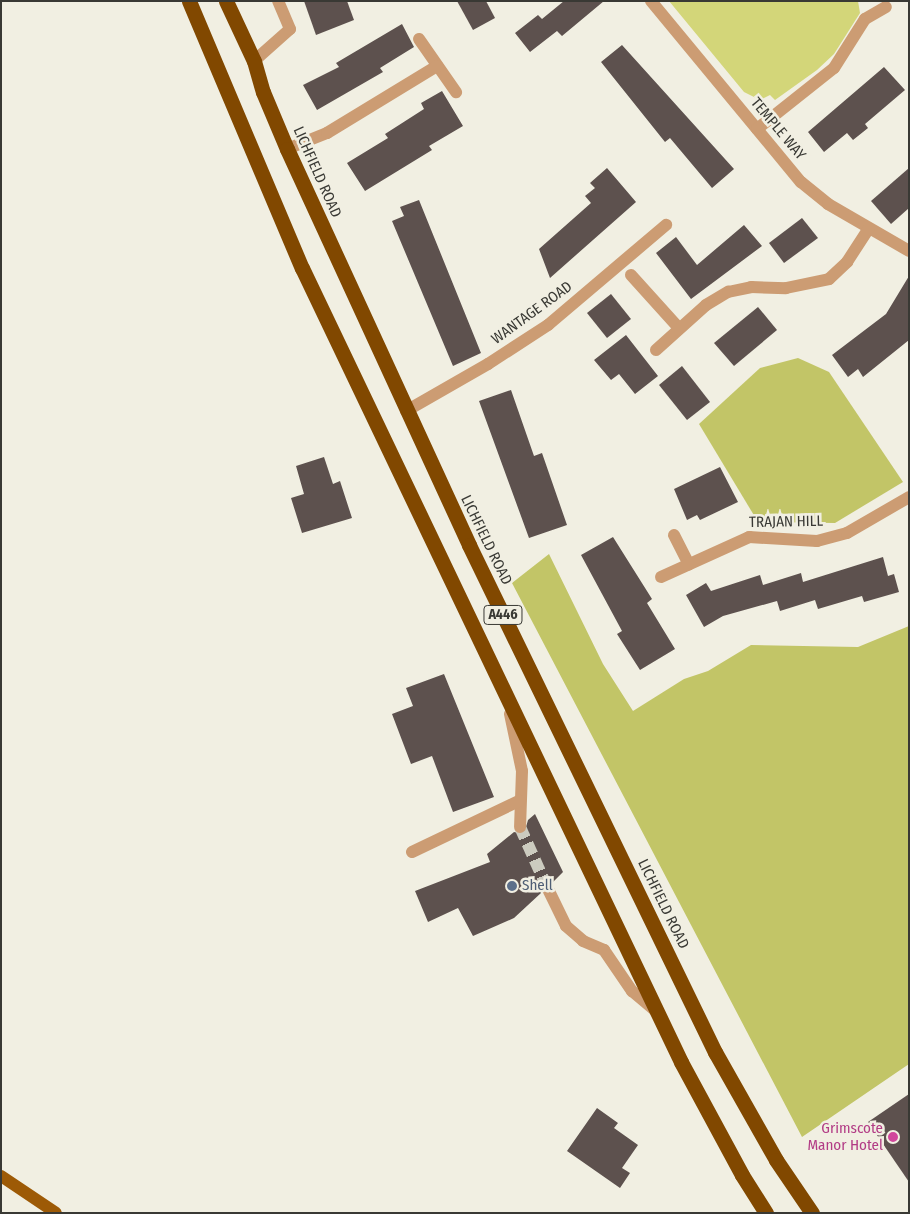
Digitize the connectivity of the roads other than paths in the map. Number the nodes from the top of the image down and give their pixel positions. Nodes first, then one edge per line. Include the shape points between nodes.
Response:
1 (189, 1) edge
2 (226, 1) edge
3 (278, 1) edge
4 (651, 1) edge
5 (886, 7) dead end
6 (419, 39) dead end
7 (254, 61) junction
8 (436, 66) junction
9 (456, 92) dead end
10 (757, 129) junction
11 (287, 149) junction
12 (666, 225) dead end
13 (869, 228) junction
14 (908, 248) edge
15 (631, 275) dead end
16 (678, 327) junction
17 (656, 350) dead end
18 (406, 411) junction
19 (909, 497) edge
20 (674, 535) dead end
21 (689, 564) junction
22 (660, 577) dead end
23 (502, 688) junction
24 (519, 801) junction
25 (520, 827) tunnel mouth
26 (412, 852) dead end
27 (547, 887) tunnel mouth
28 (658, 1013) junction
29 (1, 1176) edge
30 (56, 1213) edge
31 (766, 1213) edge
32 (812, 1213) edge

1 - 23 highway, A446 via 302,268
2 - 7 highway, LICHFIELD ROAD / A446
3 - 7 street via 290,29
4 - 10 street, TEMPLE WAY
5 - 10 street via 865,19 834,68
6 - 8 street
7 - 11 highway, LICHFIELD ROAD / A446 via 262,92
8 - 9 street
8 - 11 street via 327,133
10 - 13 street, TEMPLE WAY via 801,182
11 - 18 highway, LICHFIELD ROAD / A446
12 - 18 street, WANTAGE ROAD via 548,325
13 - 14 street, TEMPLE WAY
13 - 16 street via 847,262 829,280 786,288 751,287 728,292
15 - 16 street
16 - 17 street
18 - 32 highway, LICHFIELD ROAD / A446 via 715,1052 776,1160
19 - 21 street, TRAJAN HILL via 847,533 817,540 749,537
20 - 21 street
21 - 22 street, TRAJAN HILL
23 - 24 street via 522,771
23 - 28 highway, A446
24 - 25 street
24 - 26 street
27 - 28 street via 566,926 583,941 604,950 632,991
28 - 31 highway, A446 via 737,1166
29 - 30 main road

